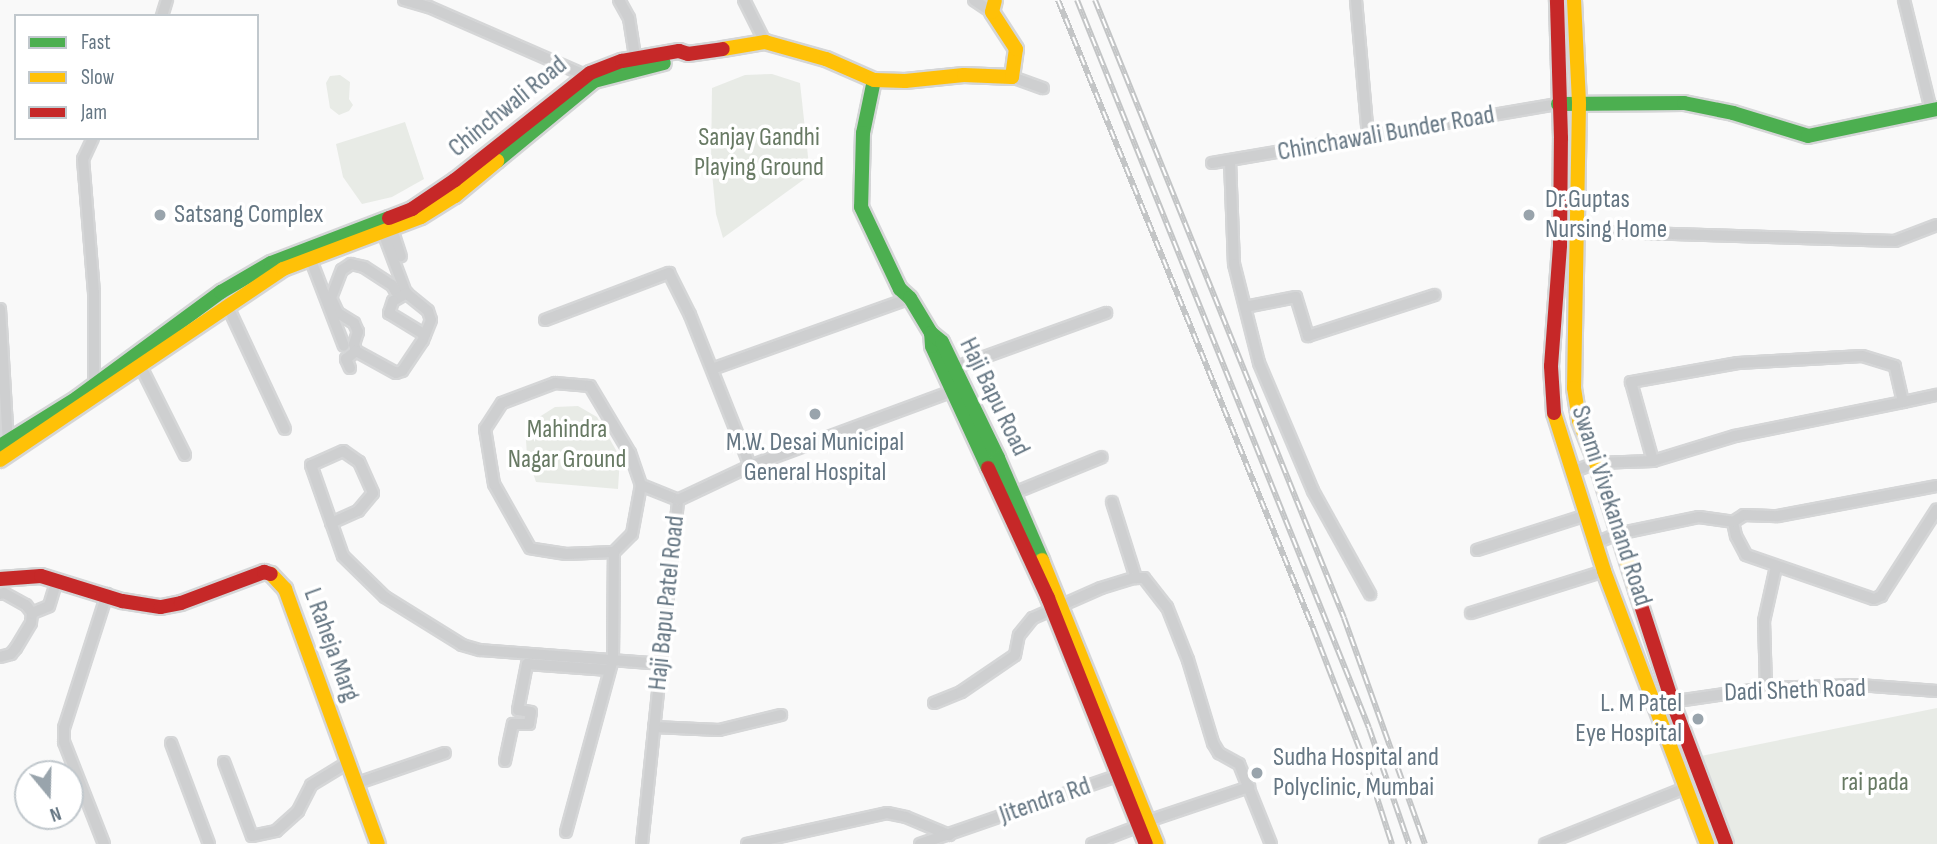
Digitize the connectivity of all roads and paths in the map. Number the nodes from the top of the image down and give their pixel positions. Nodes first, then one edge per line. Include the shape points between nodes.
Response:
1 (404, 0) edge
2 (619, 0) edge
3 (744, 0) edge
4 (974, 0) edge
5 (1356, 0) edge
6 (1557, 0) edge
7 (1574, 0) edge
8 (1904, 0) edge
9 (994, 6) edge
10 (765, 42) junction
11 (636, 64) junction
12 (1012, 77) junction
13 (588, 79) junction
14 (874, 80) junction
15 (1043, 88) dead end
16 (1558, 104) junction
17 (1579, 104) junction
18 (1934, 110) edge
19 (1368, 138) junction
20 (92, 140) edge
21 (493, 157) junction
22 (1230, 160) junction
23 (1213, 163) dead end
24 (385, 225) junction
25 (1937, 225) edge
26 (1579, 231) junction
27 (309, 255) junction
28 (401, 256) dead end
29 (401, 292) junction
30 (1435, 295) dead end
31 (910, 298) junction
32 (225, 299) junction
33 (1245, 307) junction
34 (0, 309) edge
35 (1106, 313) dead end
36 (545, 320) dead end
37 (425, 335) junction
38 (344, 346) dead end
39 (356, 351) junction
40 (941, 352) junction
41 (138, 361) junction
42 (350, 368) dead end
43 (954, 368) junction
44 (712, 369) junction
45 (958, 388) junction
46 (94, 391) junction
47 (1937, 395) edge
48 (1903, 402) junction
49 (285, 429) dead end
50 (4, 450) edge
51 (185, 455) dead end
52 (1102, 457) dead end
53 (1653, 461) junction
54 (1596, 463) junction
55 (750, 466) junction
56 (1572, 472) junction
57 (641, 485) junction
58 (1937, 486) edge
59 (1009, 495) junction
60 (678, 500) junction
61 (1112, 502) dead end
62 (1937, 509) edge
63 (1587, 515) junction
64 (1733, 522) junction
65 (331, 523) junction
66 (1617, 534) junction
67 (1596, 543) junction
68 (1477, 550) dead end
69 (614, 552) junction
70 (1776, 567) junction
71 (1604, 571) junction
72 (1136, 578) junction
73 (0, 579) edge
74 (57, 580) junction
75 (0, 594) edge
76 (107, 594) junction
77 (1370, 594) dead end
78 (1057, 606) junction
79 (32, 613) junction
80 (1471, 613) dead end
81 (0, 657) edge
82 (661, 664) junction
83 (611, 665) junction
84 (1766, 688) junction
85 (1937, 691) edge
86 (1672, 701) junction
87 (934, 703) dead end
88 (1654, 706) junction
89 (781, 715) dead end
90 (654, 727) junction
91 (171, 743) dead end
92 (445, 753) dead end
93 (505, 761) dead end
94 (223, 762) dead end
95 (347, 763) junction
96 (1125, 774) junction
97 (355, 784) junction
98 (1249, 787) junction
99 (1685, 788) junction
100 (1143, 820) junction
101 (566, 832) dead end
102 (949, 835) junction
103 (104, 844) edge
104 (208, 844) edge
105 (378, 844) edge
106 (642, 844) edge
107 (747, 844) edge
108 (920, 844) edge
109 (1092, 844) edge
110 (1146, 844) edge
111 (1157, 844) edge
112 (1270, 844) edge
113 (1545, 844) edge
114 (1707, 844) edge
115 (1726, 844) edge

1 - 13 street
2 - 11 street via 629,18
3 - 10 street
4 - 9 street
5 - 19 street
6 - 16 street, Swami Vivekanand Road
7 - 17 street, Swami Vivekanand Road
8 - 18 street
9 - 12 street via 1016,49
10 - 11 street, Chinchwali Road via 688,54 679,51
10 - 14 street, Chinchwali Road via 826,59
11 - 13 street, Chinchwali Road
12 - 14 street, Chinchwali Road
12 - 15 street
13 - 21 street, Chinchwali Road
14 - 31 street, Haji Bapu Road via 863,133 862,207 900,289
16 - 17 street
16 - 19 street, Chinchawali Bunder Road
16 - 56 street, Swami Vivekanand Road via 1560,245 1552,399
17 - 18 street via 1684,103 1808,136
17 - 26 street, Swami Vivekanand Road
19 - 22 street, Chinchawali Bunder Road
20 - 46 street via 83,159 94,293
21 - 24 street, Chinchwali Road
21 - 24 street via 454,195 421,217
22 - 23 street, Chinchawali Bunder Road
22 - 33 street via 1234,264
24 - 27 street
24 - 28 street
24 - 29 street
25 - 26 street via 1895,241
26 - 54 street, Swami Vivekanand Road via 1574,388 1579,421
27 - 32 street
27 - 38 street
29 - 37 street via 428,312 431,320
29 - 37 street via 390,313
29 - 39 street via 364,267 351,264 342,270 331,303 354,323
30 - 33 street via 1308,336 1296,297
31 - 40 street, Haji Bapu Road
31 - 44 street
32 - 41 street
32 - 49 street
33 - 77 street via 1259,363 1313,491
34 - 50 street
35 - 43 street
36 - 44 street via 669,273
37 - 39 street via 402,371 396,373
39 - 42 street via 346,359
40 - 43 street, Haji Bapu Road
40 - 45 street, Haji Bapu Road
41 - 46 street
41 - 51 street
43 - 45 street, Haji Bapu Road
44 - 55 street
45 - 55 street, Haji Bapu Patel Road
45 - 59 street, Haji Bapu Road
46 - 50 street
47 - 48 street
48 - 53 street via 1735,436
48 - 53 street via 1895,366 1862,356 1738,363 1631,382
52 - 59 street
53 - 54 street
54 - 56 street
54 - 66 street, Swami Vivekanand Road
55 - 60 street, Haji Bapu Patel Road
56 - 63 street, Swami Vivekanand Road
57 - 60 street
57 - 69 street via 632,534
57 - 69 street via 630,453 590,386 555,383 502,402 485,429 494,484 530,548 566,554
58 - 64 street via 1778,516 1744,515
59 - 78 street, Haji Bapu Road
60 - 82 street, Haji Bapu Patel Road
61 - 72 street
62 - 70 street via 1881,596 1874,599
63 - 67 street, Swami Vivekanand Road
63 - 68 street
64 - 66 street via 1699,517
64 - 70 street via 1746,555
65 - 65 street via 311,465 343,451 359,462 373,493 358,511
65 - 83 street via 343,556 367,582 462,645
66 - 67 street
66 - 86 street, Swami Vivekanand Road
67 - 71 street, Swami Vivekanand Road
69 - 83 street
70 - 84 street via 1764,621
71 - 80 street
71 - 88 street, Swami Vivekanand Road
72 - 78 street
72 - 98 street via 1144,578 1154,587 1167,607 1213,743 1219,753 1239,764
73 - 74 street, L Raheja Marg via 41,576
74 - 76 street, L Raheja Marg
74 - 79 street via 49,606
75 - 79 street via 26,605
76 - 95 street, L Raheja Marg via 161,607 264,572 275,575 285,589
76 - 103 street via 64,728 64,742
78 - 87 street via 1033,618 1019,635 1014,655 961,692
78 - 96 street, Haji Bapu Road
79 - 81 street via 32,623 16,648
82 - 83 street
82 - 90 street, Haji Bapu Patel Road
83 - 93 street via 527,664 518,710 531,712 529,724 513,724
83 - 101 street
84 - 85 street, Dadi Sheth Road via 1858,685
84 - 86 street, Dadi Sheth Road
86 - 88 street, Dadi Sheth Road
86 - 115 street, Swami Vivekanand Road
88 - 99 street, Swami Vivekanand Road
89 - 90 street via 719,730
90 - 106 street, Haji Bapu Patel Road
91 - 104 street
92 - 97 street
94 - 95 street via 252,836 275,831 298,811 311,785
95 - 97 street, L Raheja Marg
96 - 100 street, Haji Bapu Road
96 - 102 street, Jitendra Rd
97 - 105 street, L Raheja Marg
98 - 100 street
98 - 112 street
99 - 113 street
99 - 114 street, Swami Vivekanand Road
100 - 109 street
100 - 110 street, Haji Bapu Road
100 - 111 street, Haji Bapu Road
102 - 107 street via 887,813
102 - 108 street, Jitendra Rd

